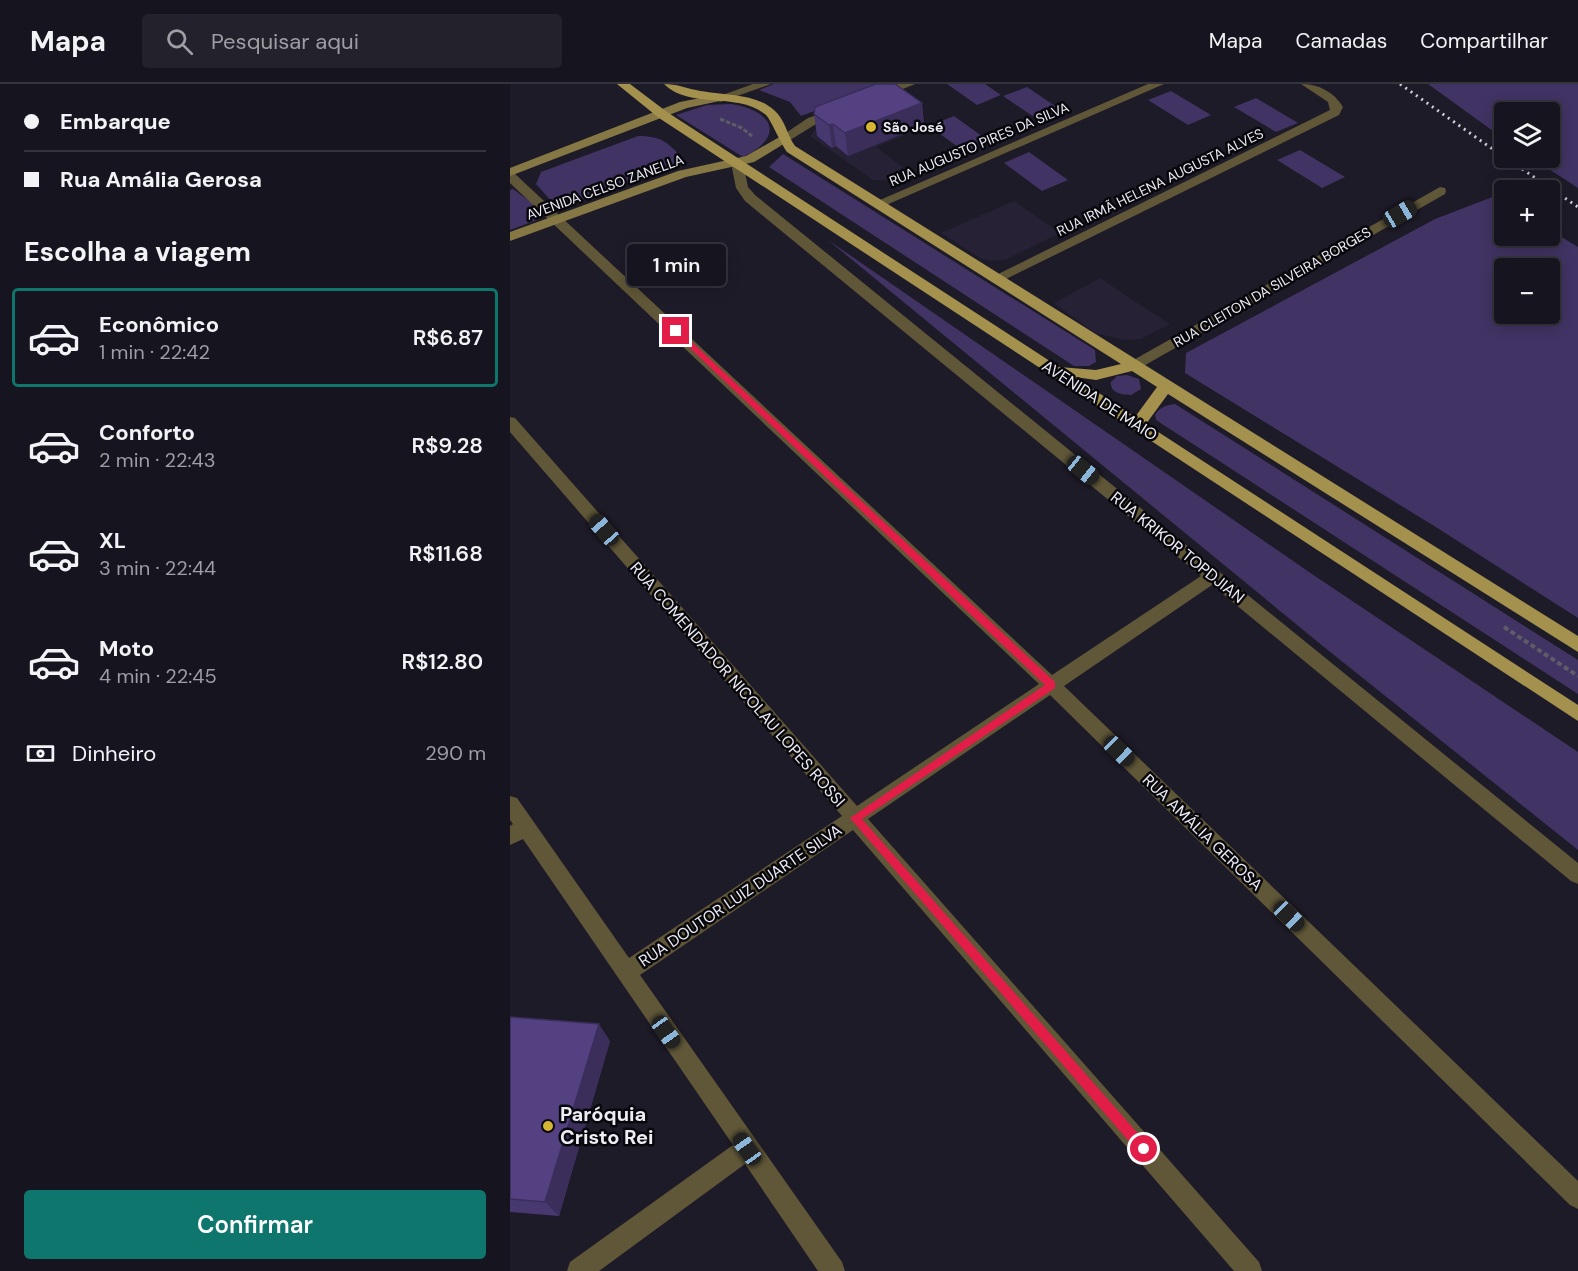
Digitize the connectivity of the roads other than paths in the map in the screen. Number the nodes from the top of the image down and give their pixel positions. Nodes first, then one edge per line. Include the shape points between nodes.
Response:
1 (624, 84) edge
2 (670, 84) edge
3 (765, 84) edge
4 (909, 84) edge
5 (1158, 84) edge
6 (1306, 84) edge
7 (720, 98) junction
8 (866, 100) edge
9 (844, 109) edge
10 (663, 115) junction
11 (783, 139) junction
12 (737, 164) junction
13 (510, 174) edge
14 (1440, 191) dead end
15 (879, 203) junction
16 (557, 219) junction
17 (510, 237) edge
18 (997, 278) junction
19 (1135, 364) junction
20 (1053, 370) junction
21 (1166, 385) junction
22 (510, 422) edge
23 (1137, 424) junction
24 (1213, 576) junction
25 (1578, 645) edge
26 (1051, 685) junction
27 (1578, 714) edge
28 (510, 804) edge
29 (855, 818) junction
30 (518, 832) edge
31 (1578, 875) edge
32 (625, 973) junction
33 (747, 1149) junction
34 (1578, 1197) edge
35 (579, 1271) edge
36 (832, 1271) edge
37 (1250, 1271) edge

1 - 10 main road, AVENIDA DE MAIO
2 - 7 main road via 700,96
3 - 7 street
4 - 8 street
5 - 15 street, RUA AUGUSTO PIRES DA SILVA
6 - 18 street, RUA IRMÃ HELENA AUGUSTA ALVES via 1333,100 1335,112
7 - 10 street via 684,105
7 - 11 main road via 765,109 776,119
9 - 11 street, AVENIDA CELSO ZANELLA via 812,121
10 - 12 main road, AVENIDA DE MAIO
10 - 13 street
11 - 12 street, AVENIDA CELSO ZANELLA
11 - 15 main road via 791,149
12 - 16 street, AVENIDA CELSO ZANELLA via 682,174
12 - 20 main road, AVENIDA DE MAIO
12 - 24 street, RUA KRIKOR TOPDJIAN via 742,188 750,198
13 - 16 street, RUA AMÁLIA GEROSA
14 - 19 street, RUA CLEITON DA SILVEIRA BORGES
15 - 18 main road
16 - 17 street, AVENIDA CELSO ZANELLA
16 - 26 street, RUA AMÁLIA GEROSA
18 - 19 main road
19 - 20 main road via 1096,375
19 - 21 main road
20 - 23 main road, AVENIDA DE MAIO
21 - 23 main road
21 - 25 main road
22 - 29 street, RUA COMENDADOR NICOLAU LOPES ROSSI
23 - 27 main road, AVENIDA DE MAIO
24 - 26 street, RUA DOUTOR LUIZ DUARTE SILVA
24 - 31 street, RUA KRIKOR TOPDJIAN
26 - 29 street, RUA DOUTOR LUIZ DUARTE SILVA
26 - 34 street, RUA AMÁLIA GEROSA
28 - 30 street
29 - 32 street, RUA DOUTOR LUIZ DUARTE SILVA
29 - 37 street, RUA COMENDADOR NICOLAU LOPES ROSSI
30 - 32 street
32 - 33 street
33 - 35 street
33 - 36 street

